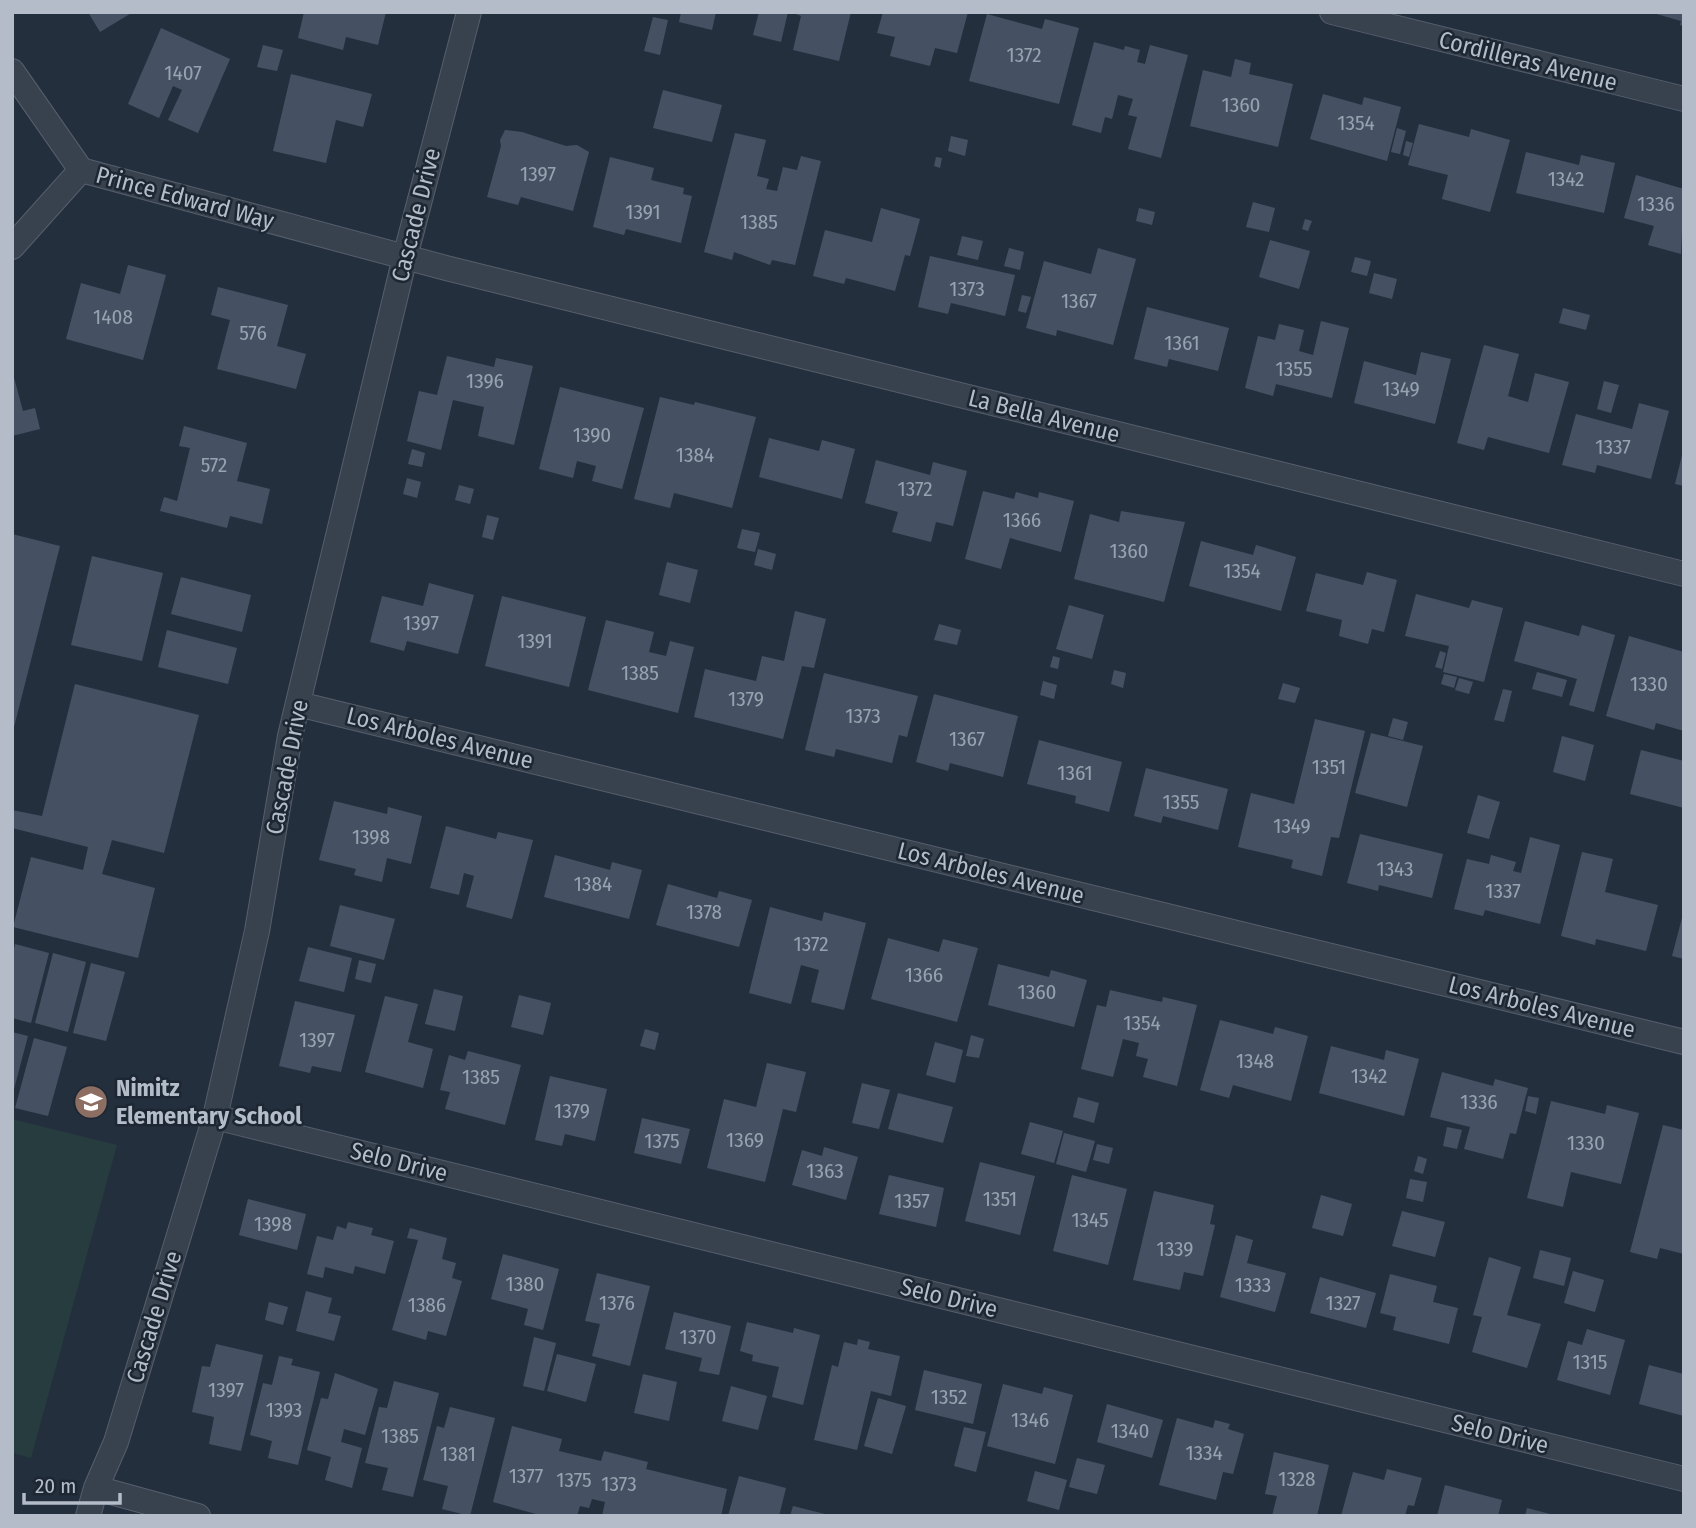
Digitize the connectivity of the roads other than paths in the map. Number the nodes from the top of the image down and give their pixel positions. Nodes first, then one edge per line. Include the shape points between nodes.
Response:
1 (469, 12) edge
2 (1332, 12) edge
3 (12, 71) edge
4 (1684, 99) edge
5 (81, 170) junction
6 (12, 247) edge
7 (405, 257) junction
8 (1684, 574) edge
9 (298, 704) junction
10 (1684, 1042) edge
11 (215, 1117) junction
12 (1684, 1479) edge
13 (96, 1488) junction
14 (88, 1516) edge
15 (198, 1516) edge

1 - 7 street, Cascade Drive
2 - 4 street, Cordilleras Avenue
3 - 5 street, Prince Edward Way
5 - 6 street
5 - 7 street, Prince Edward Way
7 - 8 street, La Bella Avenue
7 - 9 street, Cascade Drive
9 - 10 street, Los Arboles Avenue
9 - 11 street, Cascade Drive via 257,931
11 - 12 street, Selo Drive
11 - 13 street, Cascade Drive via 116,1443
13 - 14 street, Cascade Drive
13 - 15 street

